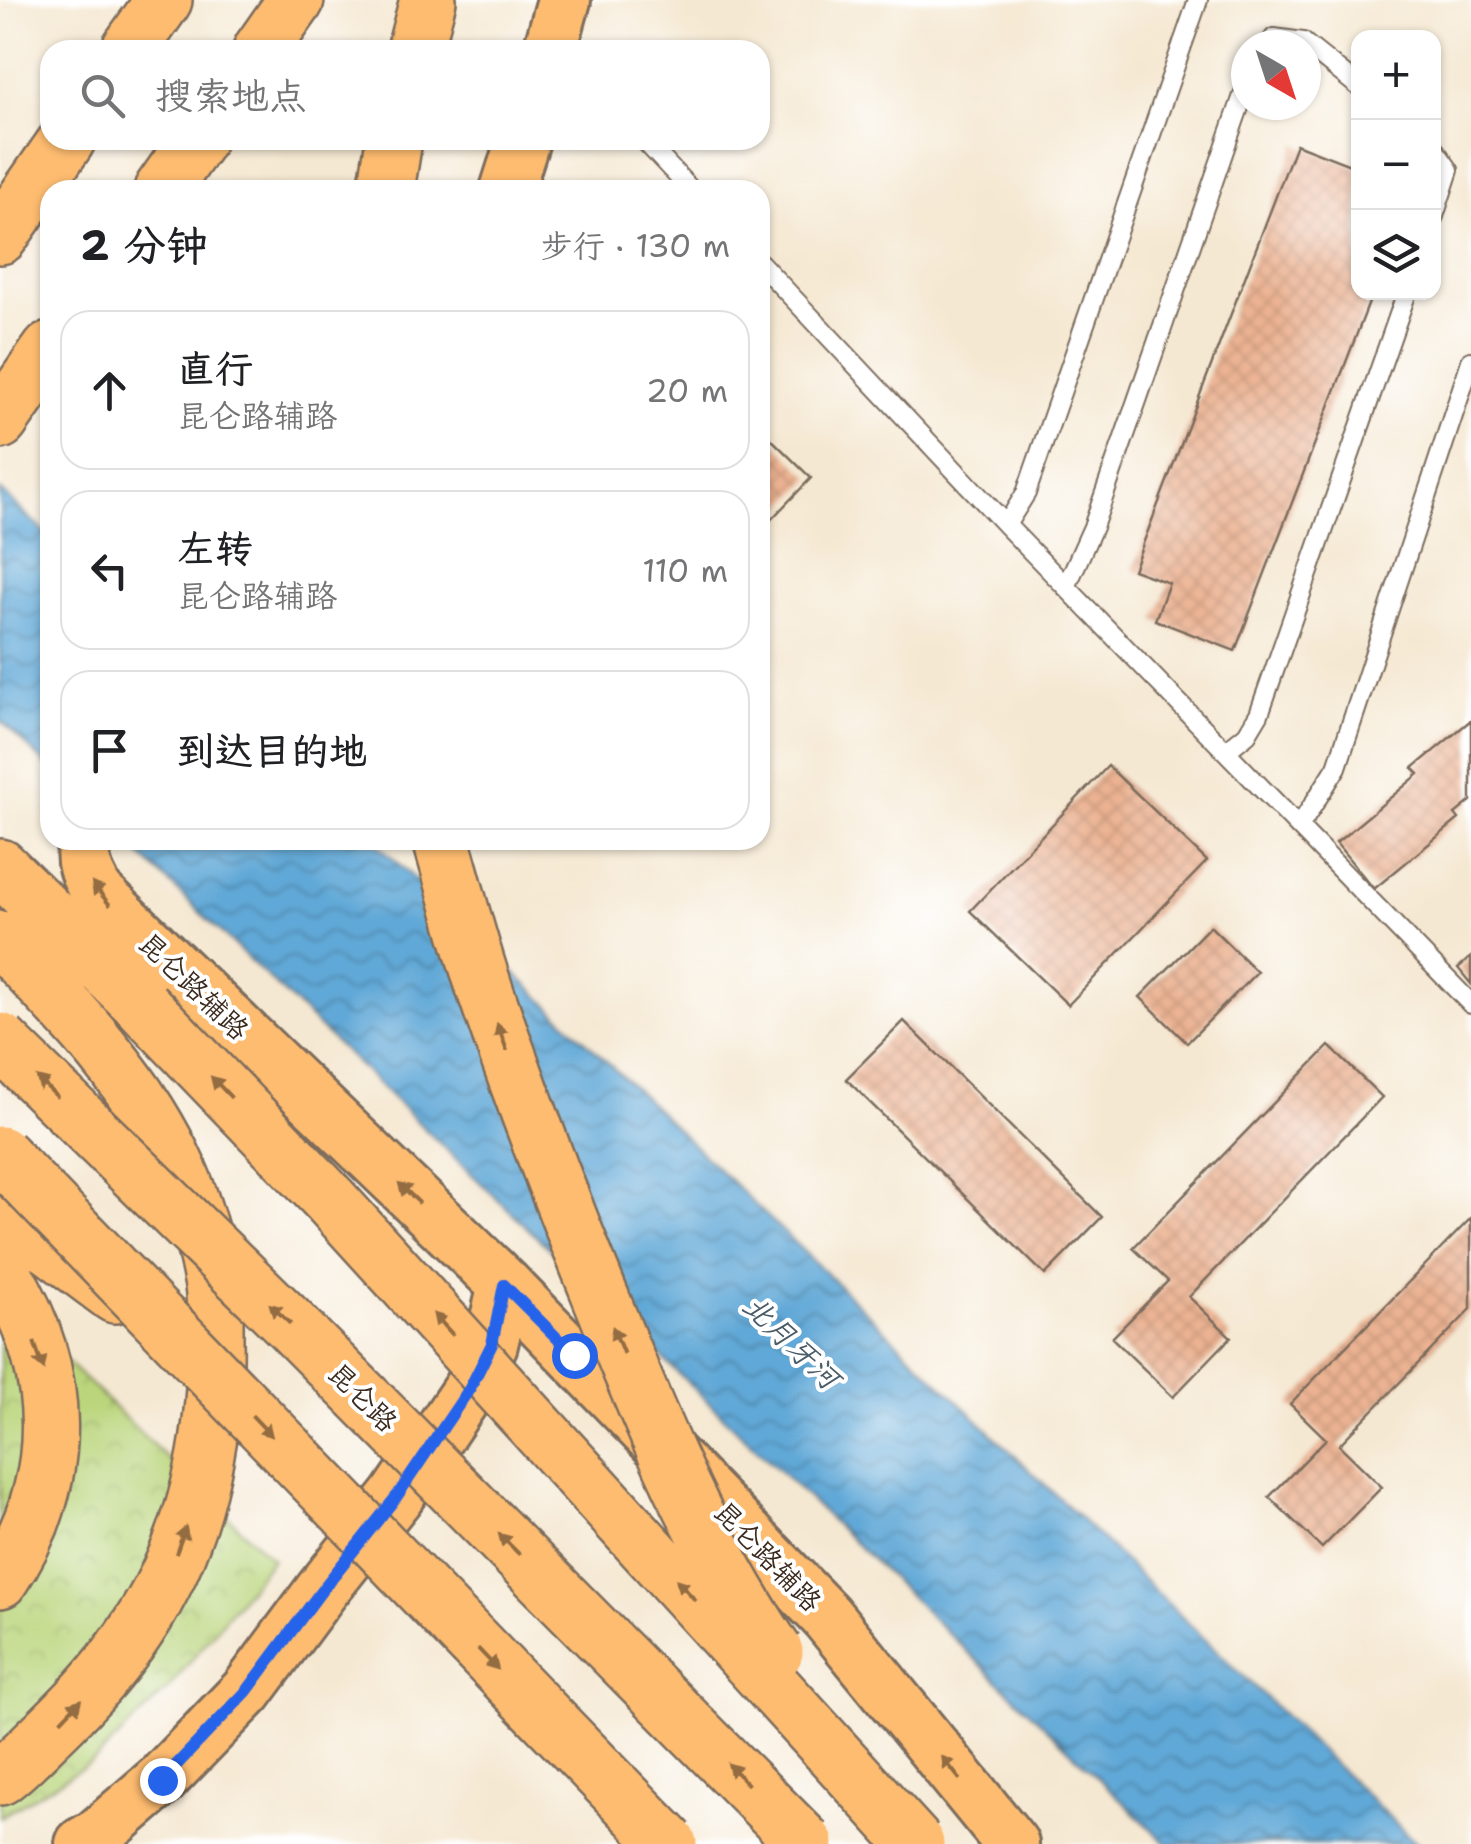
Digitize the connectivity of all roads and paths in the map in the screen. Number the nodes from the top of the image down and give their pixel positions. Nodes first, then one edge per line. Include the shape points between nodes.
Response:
1 (164, 0) edge
2 (296, 0) edge
3 (428, 0) edge
4 (564, 0) edge
5 (1198, 0) edge
6 (136, 40) edge
7 (268, 40) edge
8 (418, 40) edge
9 (553, 40) edge
10 (1321, 56) edge
11 (1351, 80) edge
12 (1235, 120) edge
13 (60, 150) edge
14 (191, 150) edge
15 (392, 150) edge
16 (519, 150) edge
17 (654, 150) edge
18 (1441, 159) edge
19 (169, 180) edge
20 (388, 180) edge
21 (510, 180) edge
22 (682, 180) edge
23 (1441, 195) edge
24 (0, 236) edge
25 (770, 274) edge
26 (1404, 300) edge
27 (1471, 361) edge
28 (40, 364) edge
29 (0, 421) edge
30 (1006, 525) junction
31 (1066, 586) junction
32 (1226, 752) junction
33 (1299, 827) junction
34 (83, 850) edge
35 (444, 850) edge
36 (0, 867) edge
37 (0, 940) edge
38 (1471, 1004) edge
39 (0, 1041) edge
40 (0, 1154) edge
41 (0, 1204) edge
42 (0, 1268) edge
43 (504, 1285) junction
44 (186, 1348) junction
45 (0, 1580) edge
46 (0, 1777) edge
47 (870, 1790) junction
48 (83, 1841) edge
49 (669, 1844) edge
50 (806, 1844) edge
51 (916, 1844) edge
52 (1012, 1844) edge

1 - 6 highway
2 - 7 highway
3 - 8 highway
4 - 9 main road
5 - 30 lane via 1026,493
10 - 11 lane
12 - 31 lane via 1093,528
13 - 24 highway
14 - 19 highway
15 - 20 highway, bridge
16 - 21 main road
17 - 22 lane
18 - 23 lane via 1449,170
25 - 30 lane
26 - 32 lane via 1260,714
27 - 33 lane via 1337,767
28 - 29 highway
30 - 31 lane
31 - 32 lane
32 - 33 lane
33 - 38 lane
43 -> 34 main road, 昆仑路辅路 via 96,893
47 -> 35 highway, bridge via 746,1609 638,1390 485,991
47 -> 36 highway, bridge via 330,1200
46 -> 37 highway, bridge via 86,1694 138,1628 170,1569 208,1450 216,1372 213,1282 180,1172 130,1084
50 -> 39 highway, 昆仑路, bridge
40 - 44 highway, bridge
41 - 44 highway, bridge
42 -> 45 highway via 18,1296 44,1371 51,1428 42,1496
43 - 48 main road via 492,1344 470,1388 397,1496 247,1691 162,1780
52 -> 43 main road, 昆仑路辅路 via 826,1616
44 -> 49 highway, bridge
47 - 51 highway, bridge

